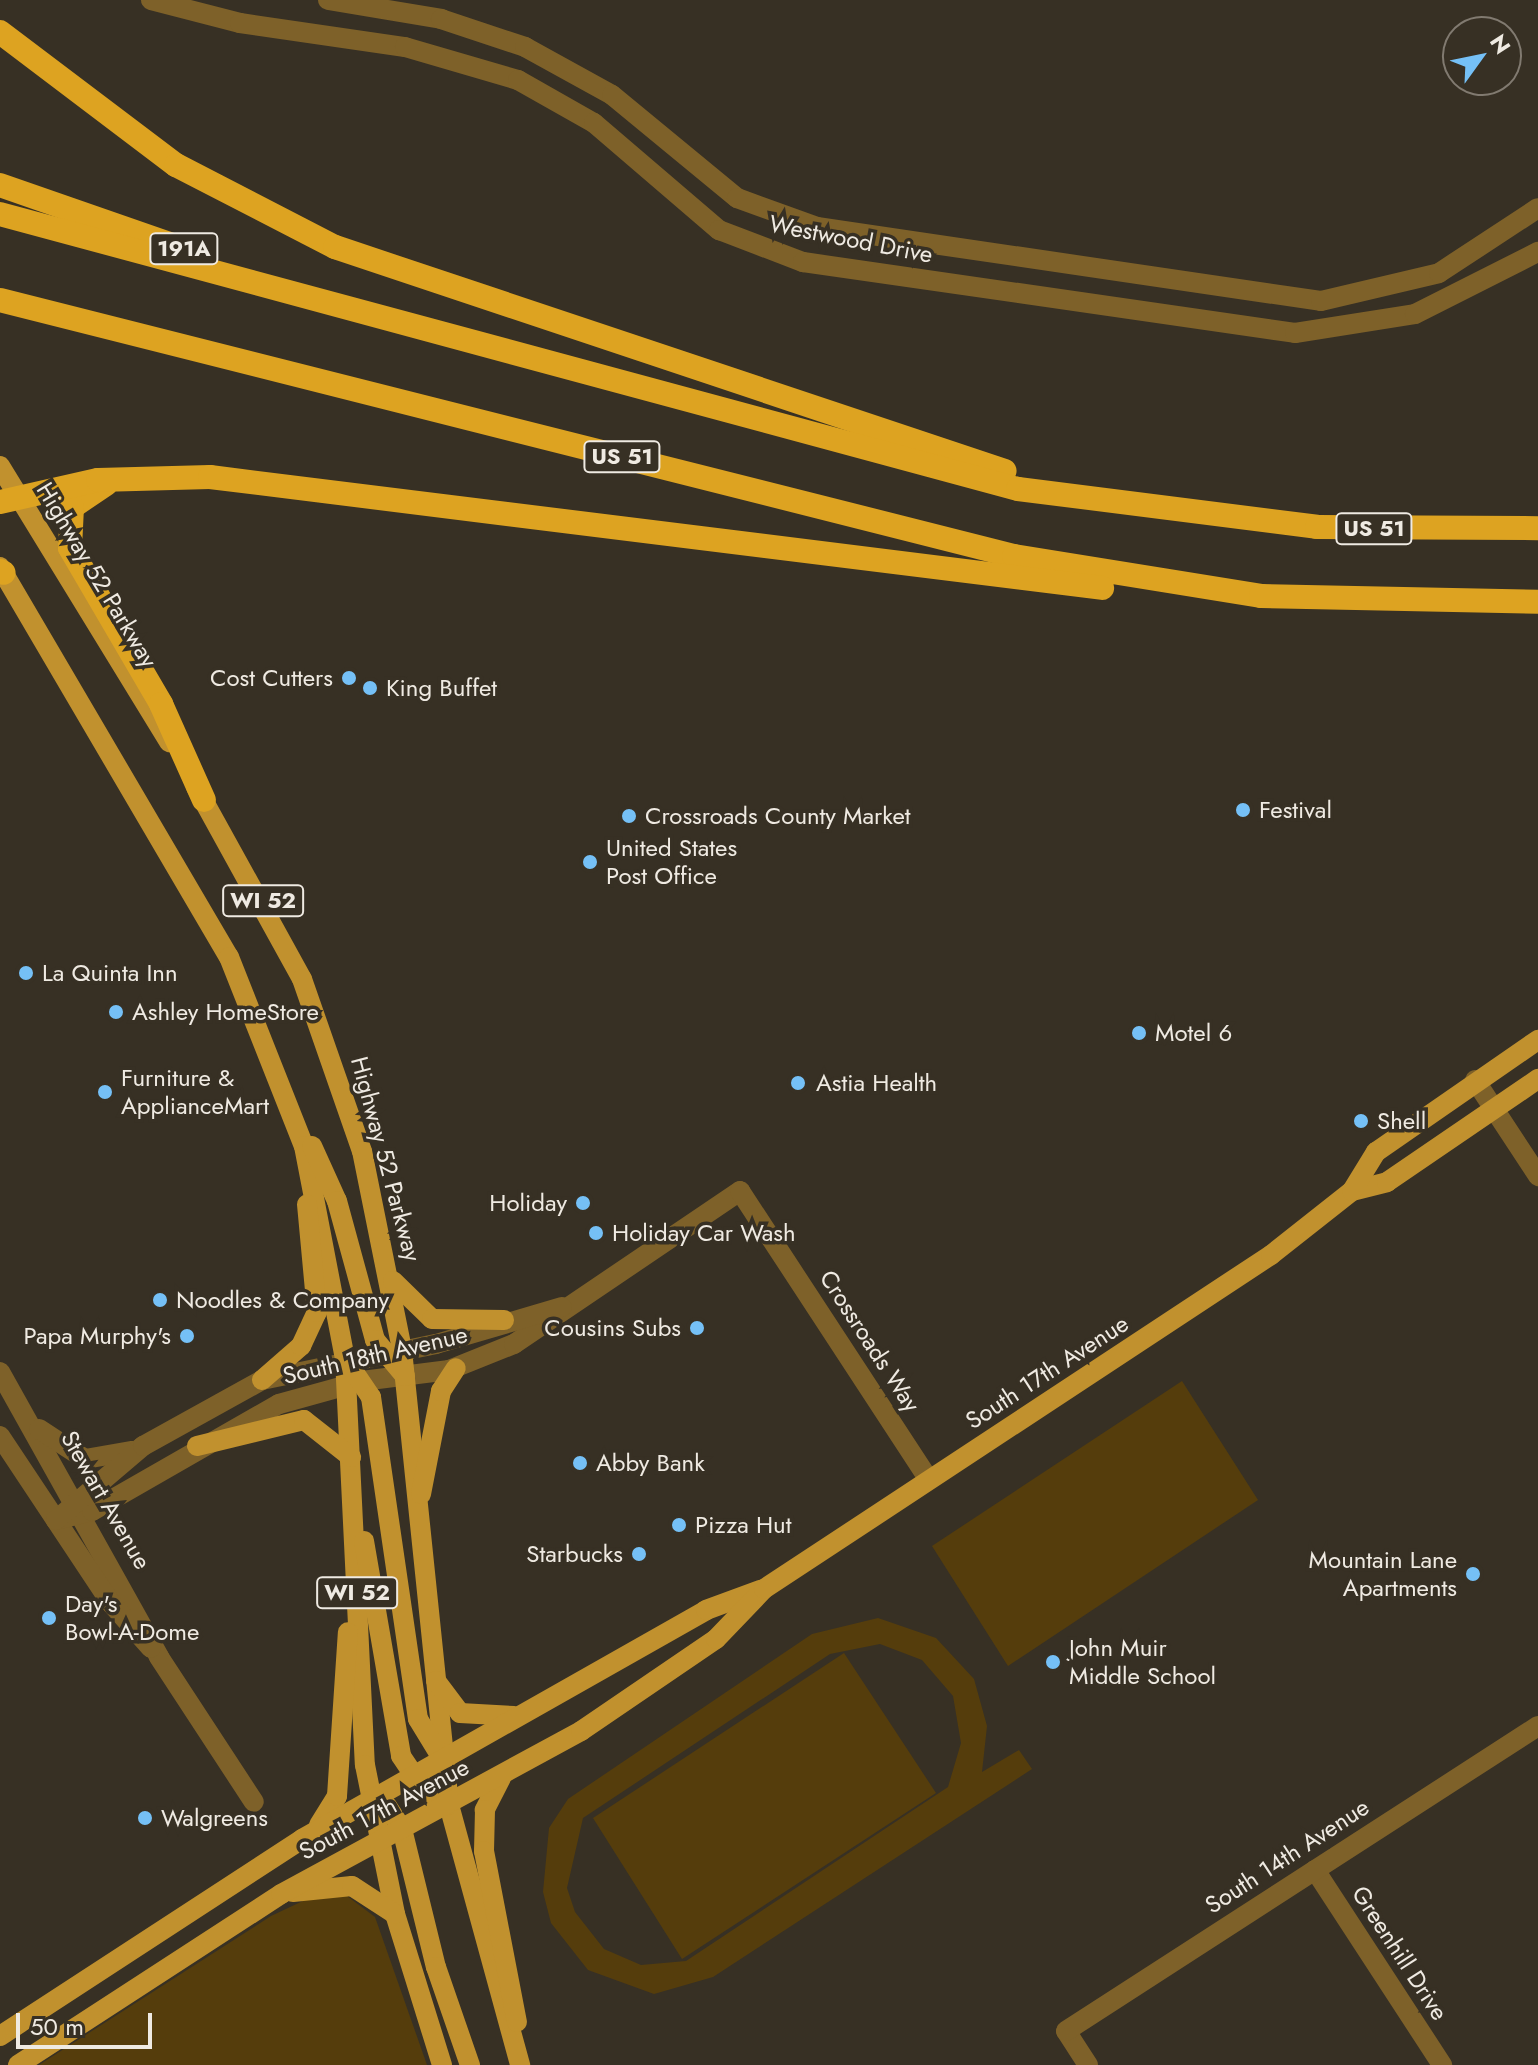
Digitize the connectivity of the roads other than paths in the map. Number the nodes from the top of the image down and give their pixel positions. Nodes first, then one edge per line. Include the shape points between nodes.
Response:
1 (151, 0) edge
2 (328, 0) edge
3 (0, 15) edge
4 (0, 32) edge
5 (81, 98) junction
6 (0, 185) edge
7 (1538, 208) edge
8 (0, 214) edge
9 (1538, 252) edge
10 (0, 300) edge
11 (369, 312) junction
12 (0, 466) edge
13 (143, 476) junction
14 (9, 500) edge
15 (1210, 517) junction
16 (1538, 528) edge
17 (1, 571) edge
18 (1247, 595) junction
19 (1538, 602) edge
20 (204, 800) junction
21 (1538, 1040) edge
22 (1538, 1079) edge
23 (1475, 1080) junction
24 (1493, 1108) junction
25 (294, 1113) junction
26 (308, 1160) junction
27 (1538, 1176) edge
28 (740, 1191) joint
29 (1352, 1191) junction
30 (391, 1278) junction
31 (562, 1307) junction
32 (504, 1320) junction
33 (392, 1351) junction
34 (345, 1359) junction
35 (456, 1368) junction
36 (0, 1372) edge
37 (405, 1376) junction
38 (262, 1380) junction
39 (354, 1383) junction
40 (32, 1423) junction
41 (0, 1436) edge
42 (143, 1446) junction
43 (197, 1446) junction
44 (351, 1457) junction
45 (929, 1480) junction
46 (78, 1508) junction
47 (355, 1513) junction
48 (56, 1520) junction
49 (415, 1530) junction
50 (357, 1576) junction
51 (764, 1589) junction
52 (159, 1657) junction
53 (432, 1673) junction
54 (533, 1711) junction
55 (1538, 1726) edge
56 (443, 1760) junction
57 (505, 1773) junction
58 (414, 1777) junction
59 (372, 1800) junction
60 (254, 1802) dead end
61 (449, 1805) junction
62 (402, 1829) junction
63 (302, 1839) junction
64 (381, 1841) junction
65 (1315, 1870) junction
66 (281, 1894) junction
67 (395, 1914) junction
68 (0, 2036) edge
69 (18, 2065) edge
70 (442, 2065) edge
71 (470, 2065) edge
72 (522, 2065) edge
73 (1088, 2065) edge
74 (1442, 2065) edge

1 - 9 street, Westwood Drive via 240,23 405,47 518,80 594,123 719,230 803,262 1295,333 1415,314
2 - 7 street, Westwood Drive via 441,19 525,47 612,95 737,198 817,227 1321,301 1439,273
3 - 5 highway
4 - 5 highway
5 - 15 highway via 221,191 411,277 975,463
6 - 11 highway, 191A
8 - 11 highway, US 51
10 - 18 highway, US 51 via 971,546
11 - 15 highway, US 51 via 955,475
12 - 14 main road, Highway 52 Parkway / WI 52
13 - 14 highway
13 - 18 highway via 210,477 1179,597
13 - 20 highway via 81,497 69,515 68,538 161,704
14 - 20 main road, Highway 52 Parkway / WI 52
15 - 16 highway, US 51 via 1347,529
17 - 25 main road, WI 52 via 229,957
18 - 19 highway, US 51
20 - 30 main road, Highway 52 Parkway / WI 52 via 272,916 339,1070
21 - 23 main road, South 17th Avenue
22 - 24 main road, South 17th Avenue
23 - 24 street
23 - 29 main road, South 17th Avenue via 1368,1159
24 - 27 street
24 - 29 main road, South 17th Avenue via 1382,1185
25 - 26 main road, WI 52
25 - 33 main road via 332,1188
26 - 34 main road, WI 52
26 - 38 main road via 317,1312 301,1346
28 - 31 street, South 18th Avenue
28 - 45 street, Crossroads Way
29 - 45 main road, South 17th Avenue via 1253,1267
30 - 32 main road via 432,1319
30 - 33 main road, Highway 52 Parkway / WI 52
31 - 32 street, South 18th Avenue
31 - 35 street, South 18th Avenue via 519,1341
32 - 33 street, South 18th Avenue
33 - 34 street, South 18th Avenue
33 - 37 main road, Highway 52 Parkway / WI 52
34 - 38 street, South 18th Avenue
34 - 39 main road, WI 52
35 - 37 street, South 18th Avenue
35 - 49 main road via 438,1401
36 - 40 street, Stewart Avenue
37 - 39 street, South 18th Avenue
37 - 49 main road, Highway 52 Parkway / WI 52
38 - 42 street, South 18th Avenue
39 - 43 street, South 18th Avenue via 279,1404
39 - 44 main road, WI 52
39 - 56 main road via 372,1403 418,1719
40 - 42 street via 85,1459
40 - 46 street, Stewart Avenue
41 - 48 street, Stewart Avenue
42 - 46 street, South 18th Avenue
43 - 44 main road via 304,1420
43 - 46 street, South 18th Avenue
44 - 47 main road, WI 52
45 - 51 main road, South 17th Avenue
46 - 48 street, South 18th Avenue
46 - 52 street, Stewart Avenue
47 - 50 main road, WI 52
47 - 58 main road via 377,1602 400,1750
48 - 52 street, Stewart Avenue via 111,1603
49 - 53 main road, Highway 52 Parkway / WI 52
50 - 59 main road, WI 52 via 362,1738
50 - 63 main road via 339,1709 337,1796
51 - 54 main road, South 17th Avenue via 706,1610
51 - 57 main road, South 17th Avenue via 716,1639
52 - 60 street, Stewart Avenue
53 - 54 main road via 450,1705 467,1716 491,1720
53 - 56 main road, Highway 52 Parkway / WI 52
54 - 56 main road, South 17th Avenue
55 - 65 street, South 14th Avenue
56 - 58 main road, South 17th Avenue
56 - 61 main road, Highway 52 Parkway / WI 52
57 - 61 main road, South 17th Avenue
57 - 72 main road via 486,1804 484,1851
58 - 59 main road, South 17th Avenue
58 - 61 main road
59 - 62 main road via 387,1806
59 - 63 main road, South 17th Avenue
59 - 64 main road, WI 52
61 - 62 main road, South 17th Avenue
61 - 72 main road, WI 52
62 - 64 main road, South 17th Avenue
62 - 71 main road via 436,1967
63 - 68 main road, South 17th Avenue
64 - 66 main road, South 17th Avenue
64 - 67 main road, WI 52
65 - 73 street, South 14th Avenue via 1066,2031
65 - 74 street, Greenhill Drive
66 - 67 main road via 352,1886
66 - 69 main road, South 17th Avenue
67 - 70 main road, WI 52

